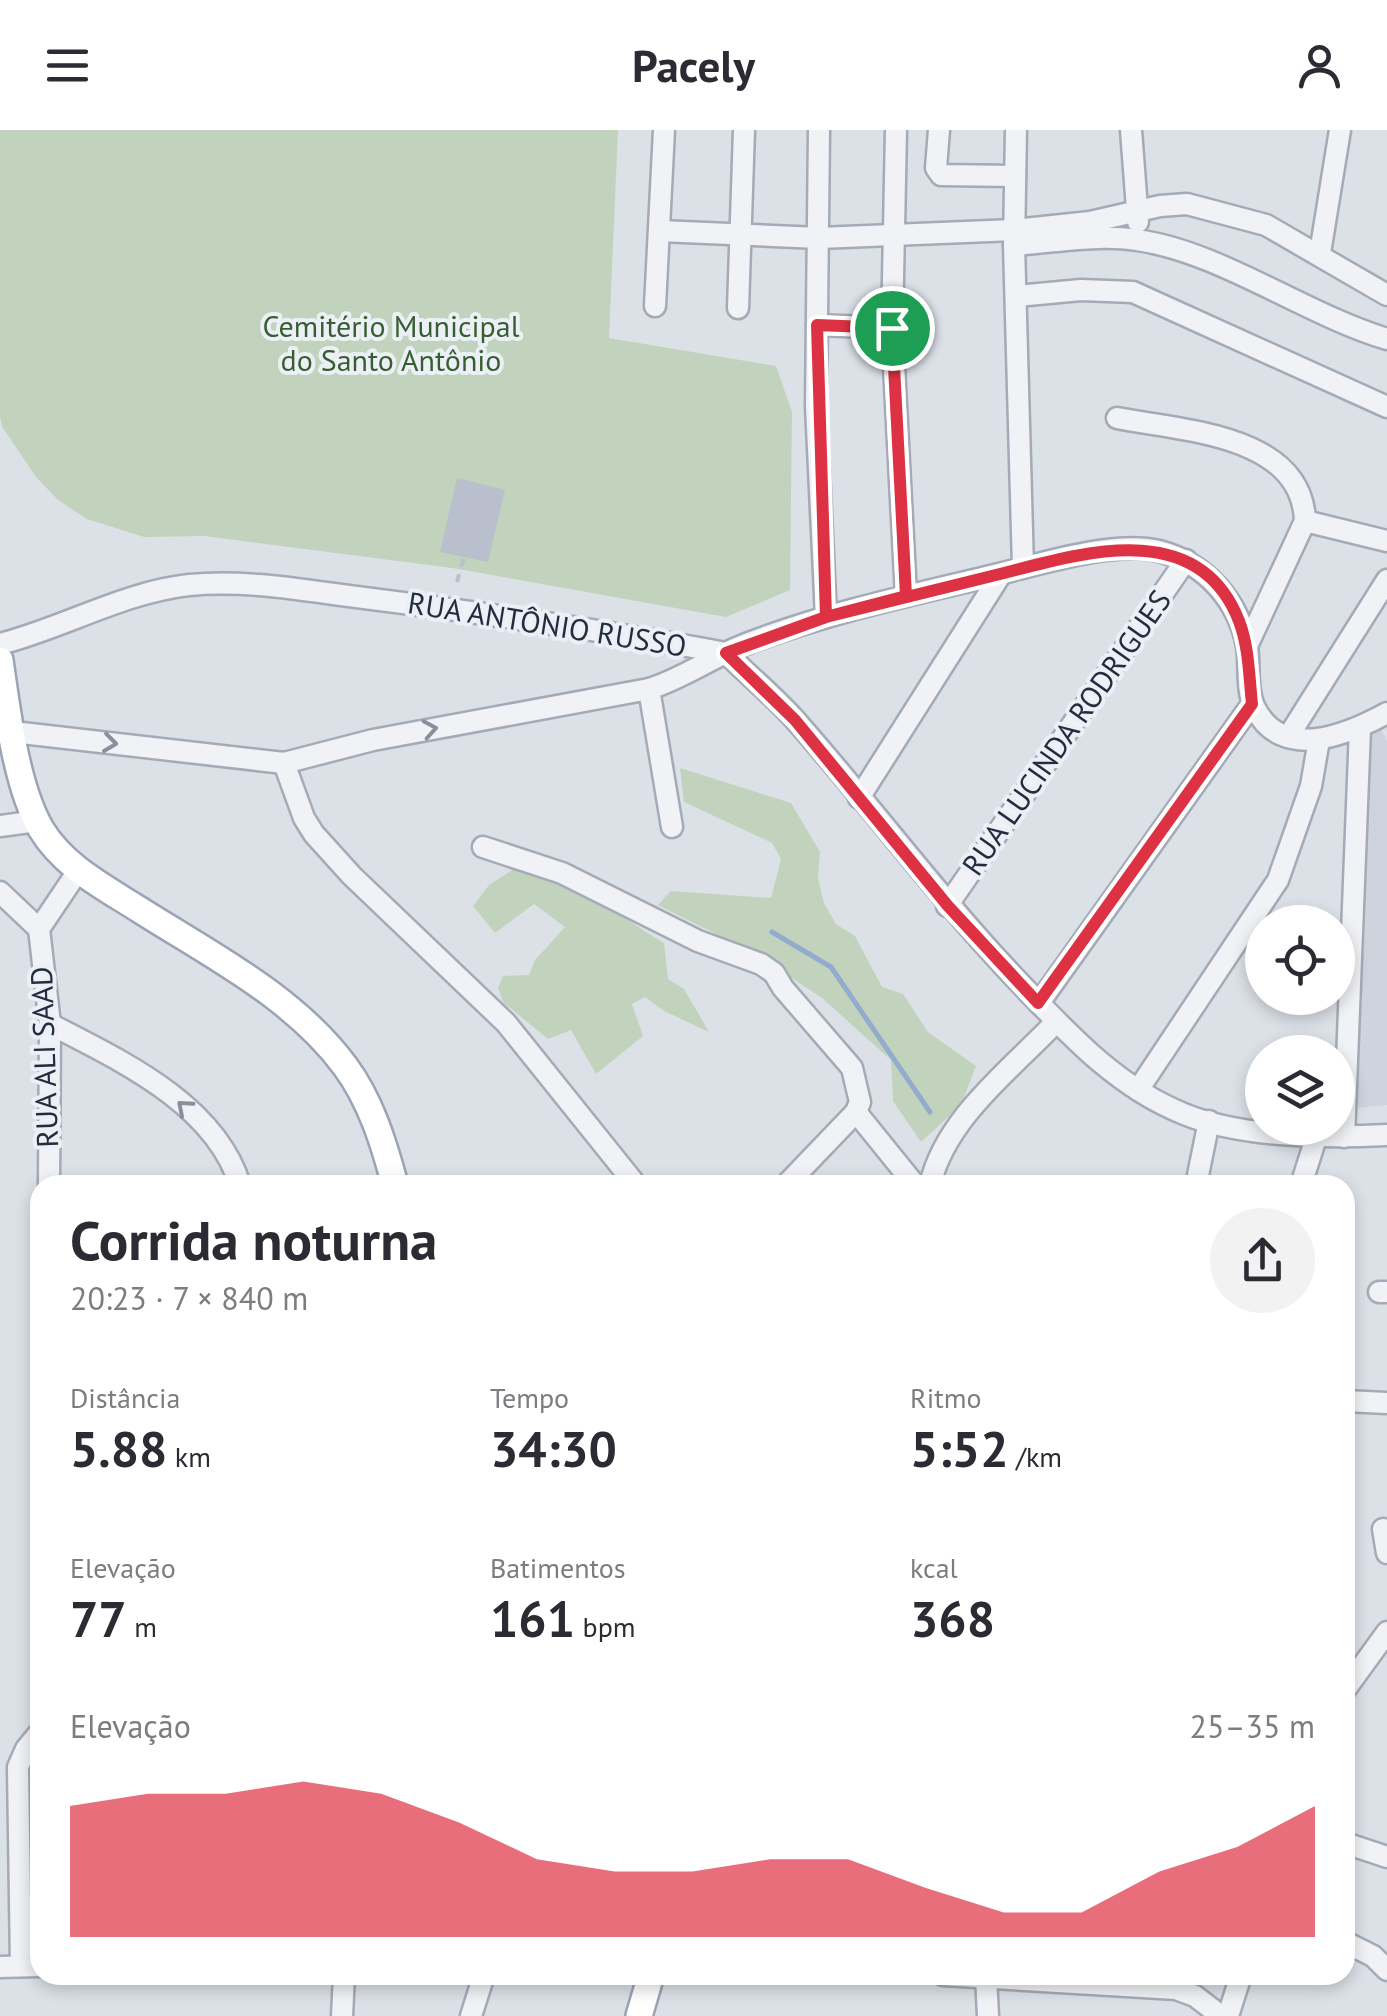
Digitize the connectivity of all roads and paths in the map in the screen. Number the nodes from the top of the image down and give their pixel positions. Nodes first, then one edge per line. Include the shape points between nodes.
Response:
1 (664, 130) edge
2 (744, 130) edge
3 (819, 130) edge
4 (896, 130) edge
5 (939, 130) edge
6 (1016, 130) edge
7 (1131, 130) edge
8 (1340, 130) edge
9 (1016, 176) junction
10 (1139, 210) junction
11 (660, 231) junction
12 (741, 235) junction
13 (895, 235) junction
14 (819, 238) junction
15 (1014, 238) junction
16 (1137, 240) junction
17 (1320, 253) junction
18 (1387, 295) edge
19 (1017, 296) junction
20 (655, 306) dead end
21 (738, 308) dead end
22 (817, 325) junction
23 (892, 328) junction
24 (1387, 339) edge
25 (1387, 407) edge
26 (1117, 418) dead end
27 (1305, 522) junction
28 (1387, 541) edge
29 (464, 557) dead end
30 (1186, 560) junction
31 (1023, 568) junction
32 (1001, 574) junction
33 (1387, 580) edge
34 (457, 582) dead end
35 (906, 596) junction
36 (826, 617) junction
37 (0, 644) edge
38 (1246, 646) junction
39 (726, 653) junction
40 (1, 675) edge
41 (650, 689) junction
42 (1252, 704) junction
43 (1387, 714) edge
44 (1360, 728) junction
45 (14, 732) junction
46 (1288, 737) junction
47 (1319, 740) junction
48 (284, 763) junction
49 (860, 798) junction
50 (37, 821) junction
51 (0, 826) edge
52 (672, 827) dead end
53 (483, 847) dead end
54 (78, 871) junction
55 (0, 892) edge
56 (948, 906) junction
57 (39, 930) junction
58 (1038, 1003) junction
59 (1055, 1022) junction
60 (50, 1024) junction
61 (1348, 1035) edge
62 (1138, 1090) junction
63 (856, 1112) junction
64 (1209, 1121) junction
65 (1245, 1127) edge
66 (1387, 1134) edge
67 (1355, 1136) edge
68 (1314, 1145) edge
69 (49, 1175) edge
70 (235, 1175) edge
71 (392, 1175) edge
72 (628, 1175) edge
73 (796, 1175) edge
74 (907, 1175) edge
75 (932, 1175) edge
76 (1198, 1175) edge
77 (1304, 1175) edge
78 (1355, 1402) edge
79 (1387, 1404) edge
80 (1384, 1529) dead end
81 (1387, 1553) edge
82 (1387, 1632) edge
83 (1355, 1676) edge
84 (30, 1744) edge
85 (1355, 1845) edge
86 (1387, 1856) edge
87 (1355, 1947) edge
88 (20, 1966) edge
89 (1387, 1970) edge
90 (344, 1985) edge
91 (481, 1985) edge
92 (647, 1985) edge
93 (986, 1985) edge
94 (1118, 1985) edge
95 (1237, 1985) edge
96 (342, 2016) edge
97 (470, 2016) edge
98 (639, 2016) edge
99 (988, 2016) edge
100 (1224, 2016) edge

1 - 11 street
2 - 12 street
3 - 14 street
4 - 13 street
5 - 9 street via 941,175
6 - 9 street
7 - 10 street
8 - 17 street
9 - 15 street
10 - 15 street
10 - 16 street
10 - 17 street via 1187,204 1224,211
11 - 12 street
11 - 20 street
12 - 14 street
12 - 21 street
13 - 14 street
13 - 15 street
13 - 23 street
14 - 22 street
15 - 16 street
15 - 19 street
16 - 24 street via 1206,260 1348,328
17 - 18 street
19 - 25 street via 1132,292
19 - 31 street
22 - 23 street
22 - 36 street
23 - 35 street
26 - 27 street via 1266,456 1295,480
27 - 28 street
27 - 38 street
29 - 34 path
30 - 31 street, RUA ANTÔNIO RUSSO via 1123,548
30 - 38 street, RUA ANTÔNIO RUSSO via 1230,603
30 - 56 street, RUA LUCINDA RODRIGUES
31 - 32 street, RUA ANTÔNIO RUSSO
32 - 35 street, RUA ANTÔNIO RUSSO
32 - 49 street
33 - 46 street
35 - 36 street, RUA ANTÔNIO RUSSO
36 - 39 street, RUA ANTÔNIO RUSSO
37 - 39 street, RUA ANTÔNIO RUSSO via 141,596 203,585 322,592 544,620
38 - 42 street, RUA ANTÔNIO RUSSO
39 - 41 street
39 - 49 street via 795,720
40 - 45 main road
48 -> 41 street
41 - 52 street
42 - 46 street
42 - 58 street
43 - 44 street
44 - 47 street
44 - 61 street
45 -> 48 street
45 - 50 main road
46 - 47 street
47 - 62 street via 1311,786 1278,880
48 - 72 street via 314,834 506,1023
49 - 56 street
50 - 51 street
50 - 54 main road
53 - 63 street via 562,873 774,973 852,1068
54 - 57 street
54 - 71 main road via 250,979 327,1046 368,1103
55 - 57 street
56 - 58 street
57 - 60 street, RUA ALI SAAD
58 - 59 street
59 - 62 street
59 - 75 street via 954,1130
60 - 69 street, RUA ALI SAAD
70 -> 60 street via 217,1142 172,1096
62 - 64 street
63 - 73 street
63 - 74 street
64 - 65 street
64 - 76 street
66 - 67 street
68 - 77 street
78 - 79 street
80 - 81 street
82 - 83 street
84 - 88 street via 17,1782
85 - 86 street
87 - 89 street
90 - 96 street
91 - 97 street
92 - 98 main road
93 - 99 street
94 - 100 street via 1176,1989
95 - 100 street

